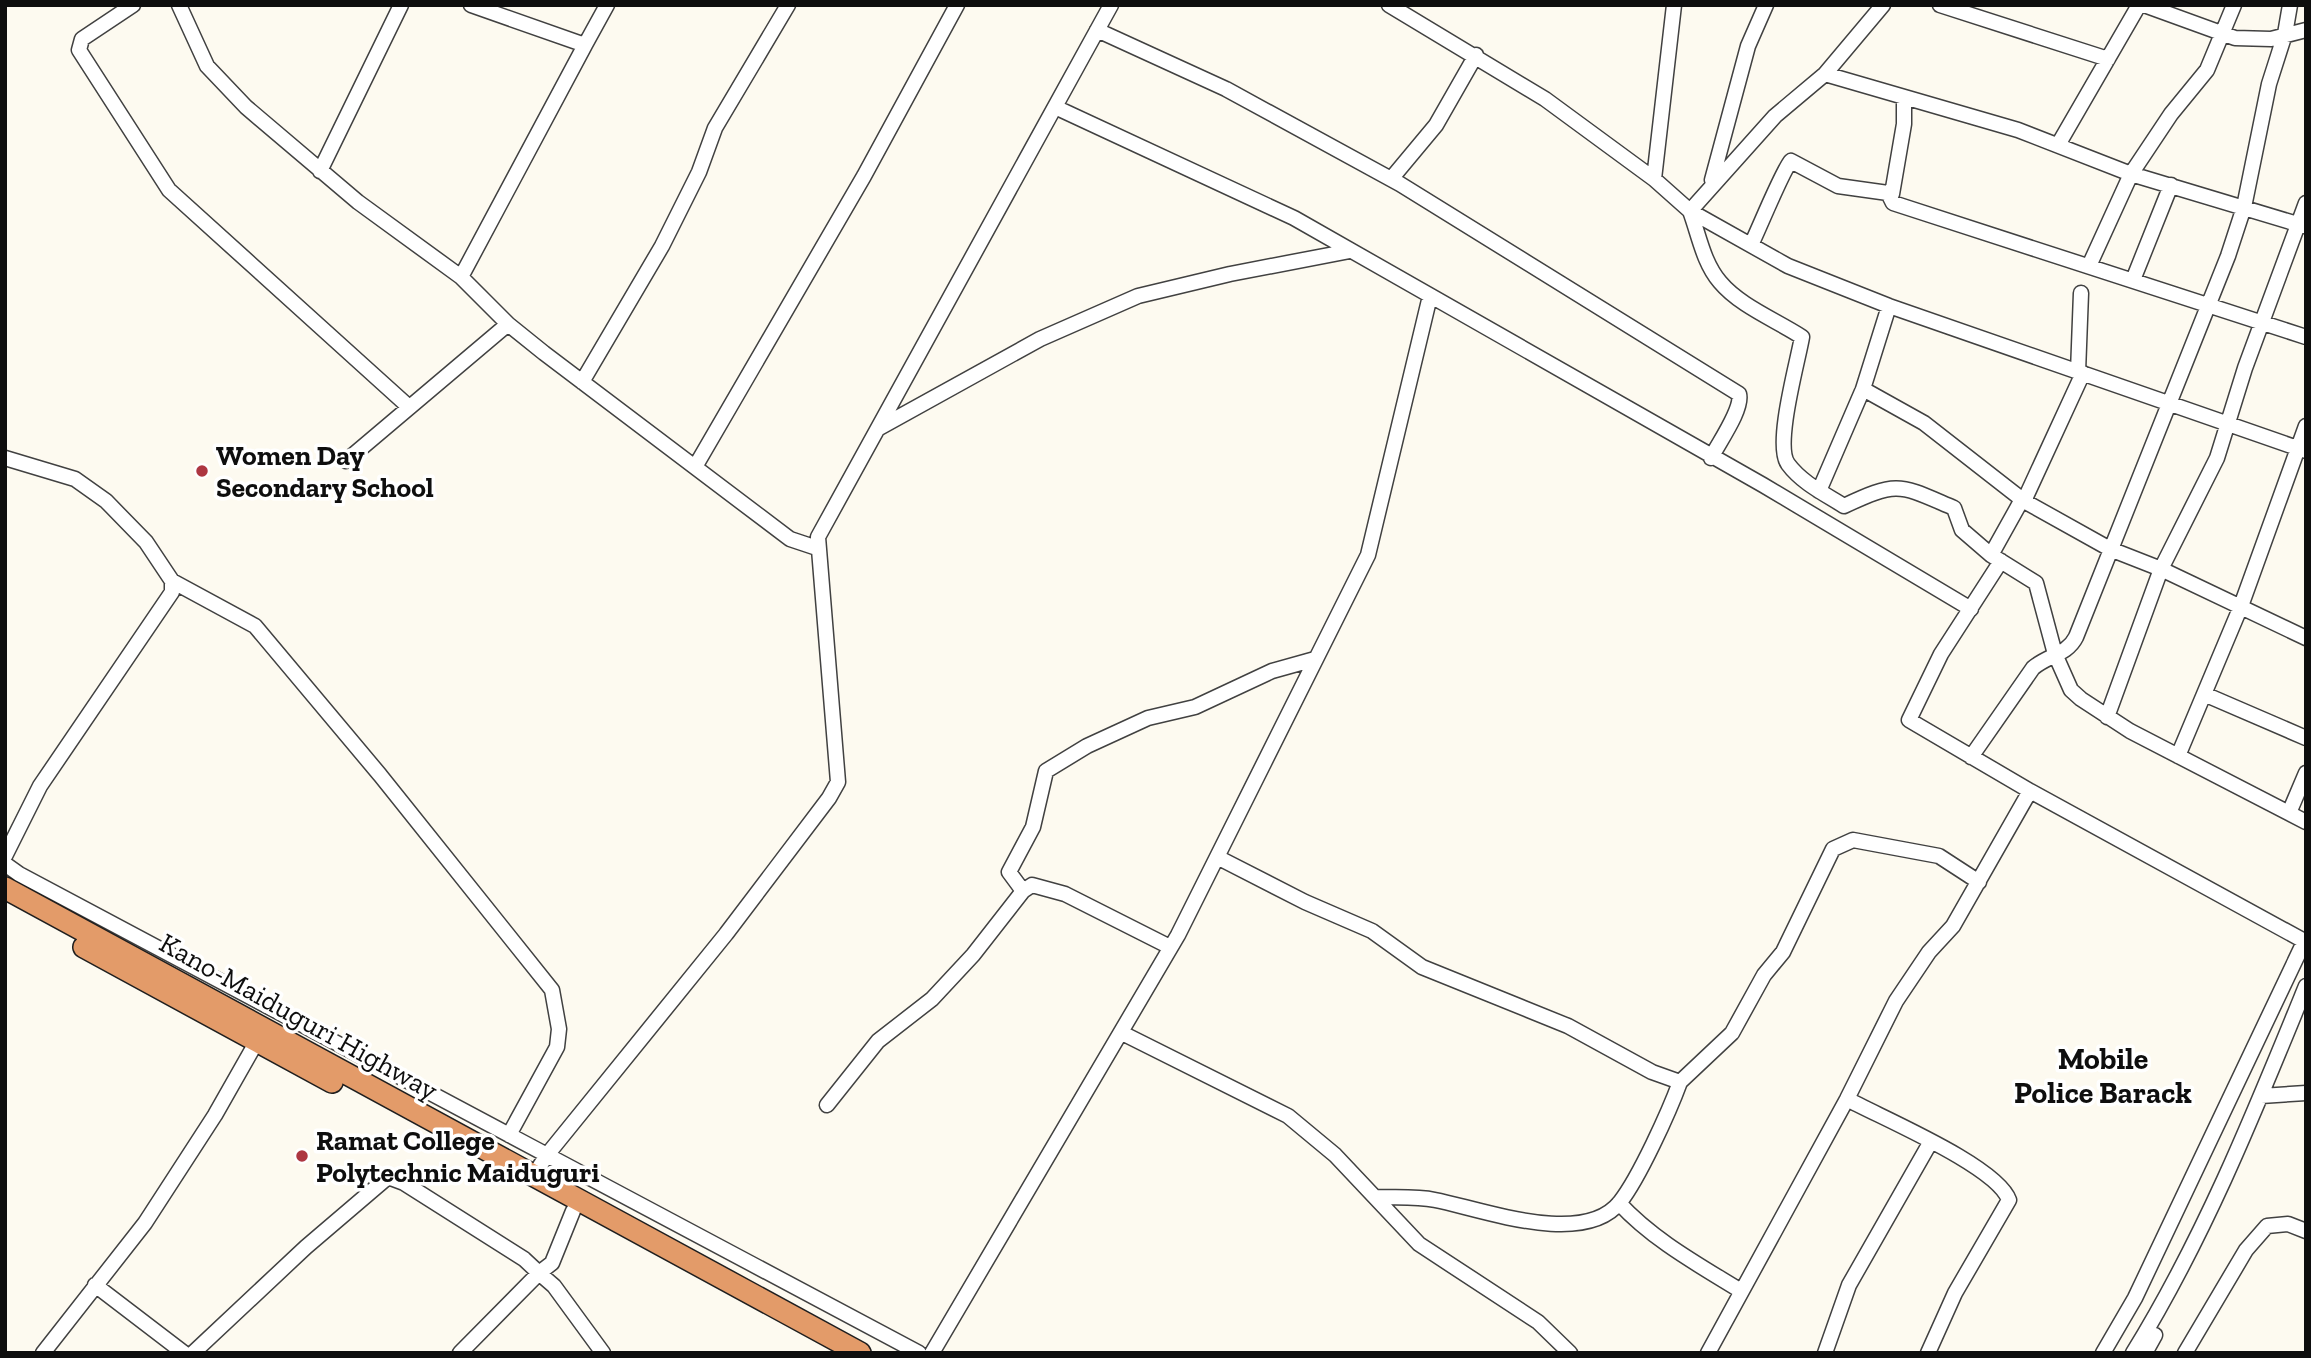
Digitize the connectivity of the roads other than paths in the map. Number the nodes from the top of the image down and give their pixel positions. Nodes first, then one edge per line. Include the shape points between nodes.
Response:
1 (133, 5) edge
2 (179, 5) edge
3 (401, 5) edge
4 (471, 5) edge
5 (607, 5) edge
6 (788, 5) edge
7 (957, 5) edge
8 (1111, 5) edge
9 (1389, 5) edge
10 (1674, 5) edge
11 (1766, 5) edge
12 (1883, 5) edge
13 (1940, 5) edge
14 (2141, 5) edge
15 (2234, 5) edge
16 (2290, 5) edge
17 (1097, 30) junction
18 (2306, 30) edge
19 (2285, 34) junction
20 (2224, 36) junction
21 (585, 46) junction
22 (1476, 55) junction
23 (2108, 59) junction
24 (1825, 74) junction
25 (1904, 98) junction
26 (1055, 107) junction
27 (2058, 145) junction
28 (320, 172) junction
29 (2131, 174) junction
30 (1391, 179) junction
31 (1654, 179) junction
32 (1711, 184) junction
33 (2171, 185) junction
34 (1892, 194) junction
35 (2306, 204) edge
36 (2244, 207) junction
37 (1690, 211) junction
38 (2301, 225) edge
39 (1751, 245) junction
40 (1350, 251) junction
41 (2090, 266) junction
42 (461, 277) junction
43 (2133, 280) junction
44 (2081, 293) dead end
45 (1430, 296) junction
46 (1889, 306) junction
47 (2208, 306) junction
48 (508, 324) junction
49 (2261, 325) junction
50 (2306, 337) edge
51 (2081, 372) junction
52 (582, 382) junction
53 (1863, 389) junction
54 (2169, 404) junction
55 (409, 407) junction
56 (2226, 426) junction
57 (2306, 426) edge
58 (879, 428) junction
59 (2301, 450) edge
60 (5, 458) edge
61 (1711, 458) junction
62 (346, 461) dead end
63 (695, 467) junction
64 (1819, 491) junction
65 (2024, 501) junction
66 (1844, 506) junction
67 (1833, 528) junction
68 (817, 548) junction
69 (2110, 548) junction
70 (1996, 558) junction
71 (2161, 569) junction
72 (172, 581) junction
73 (2241, 606) junction
74 (1971, 609) junction
75 (2306, 638) edge
76 (2055, 654) junction
77 (1315, 659) junction
78 (2204, 694) junction
79 (2107, 717) junction
80 (2306, 738) edge
81 (2178, 756) junction
82 (1971, 757) junction
83 (2306, 774) edge
84 (2030, 791) junction
85 (2289, 813) junction
86 (2306, 822) edge
87 (5, 856) edge
88 (1217, 856) junction
89 (5, 864) edge
90 (1979, 882) junction
91 (5, 888) edge
92 (1023, 891) junction
93 (5, 903) edge
94 (2305, 942) edge
95 (1170, 947) junction
96 (2306, 986) edge
97 (1122, 1033) junction
98 (260, 1035) junction
99 (1680, 1082) junction
100 (2306, 1093) edge
101 (2261, 1096) junction
102 (1847, 1099) junction
103 (827, 1105) dead end
104 (509, 1135) junction
105 (1930, 1143) junction
106 (547, 1155) junction
107 (534, 1175) junction
108 (1376, 1197) junction
109 (1619, 1203) junction
110 (573, 1211) junction
111 (2306, 1231) edge
112 (539, 1273) junction
113 (94, 1285) junction
114 (1741, 1291) junction
115 (2155, 1335) dead end
116 (43, 1353) edge
117 (184, 1353) edge
118 (193, 1353) edge
119 (460, 1353) edge
120 (603, 1353) edge
121 (836, 1353) edge
122 (860, 1353) edge
123 (919, 1353) edge
124 (932, 1353) edge
125 (1570, 1353) edge
126 (1708, 1353) edge
127 (1825, 1353) edge
128 (1928, 1353) edge
129 (2103, 1353) edge
130 (2133, 1353) edge
131 (2145, 1353) edge
132 (2185, 1353) edge

1 - 55 street via 82,39 79,50 169,190
2 - 28 street via 207,65 246,107
3 - 28 street
4 - 21 street
5 - 21 street
6 - 52 street via 715,128 662,246
7 - 63 street
8 - 17 street
9 - 22 street
10 - 31 street
11 - 32 street via 1748,46
12 - 24 street
13 - 23 street
14 - 20 street
14 - 23 street
15 - 20 street
16 - 19 street
17 - 26 street
17 - 30 street via 1226,89
18 - 19 street
19 - 20 street via 2271,39
19 - 36 street via 2269,84
20 - 29 street via 2207,70
21 - 42 street
22 - 30 street via 1436,125
22 - 31 street
23 - 27 street
24 - 25 street
24 - 32 street via 1775,116
25 - 27 street
25 - 34 street
26 - 40 street via 1283,212
26 - 58 street
27 - 29 street
28 - 42 street
29 - 33 street
29 - 41 street
30 - 61 street via 1739,394 1740,408
31 - 37 street
32 - 37 street
33 - 36 street
33 - 43 street
34 - 39 street via 1838,186 1791,162 1783,168
34 - 41 street via 1893,203
35 - 38 street
36 - 38 street
36 - 47 street
37 - 39 street
37 - 64 street via 1707,261 1720,283 1802,337 1789,393 1783,450 1786,462
38 - 49 street
39 - 46 street via 1788,266
40 - 45 street
40 - 58 street via 1138,296 1040,339
41 - 43 street
42 - 48 street
43 - 47 street
44 - 51 street
45 - 61 street
45 - 77 street via 1368,555
46 - 51 street
46 - 53 street
47 - 49 street
47 - 54 street
48 - 52 street
48 - 55 street
49 - 50 street
49 - 56 street
51 - 54 street
51 - 65 street
52 - 63 street
53 - 64 street
53 - 65 street via 1924,423
54 - 56 street
54 - 69 street
55 - 62 street
56 - 59 street
56 - 71 street via 2217,458
57 - 59 street
58 - 68 street via 818,537
59 - 73 street
60 - 72 street via 75,479 96,494 146,542
61 - 67 street
63 - 68 street via 790,539
64 - 66 street
65 - 69 street
65 - 70 street
66 - 67 street
66 - 70 street via 1888,487 1902,488 1954,508 1962,530
67 - 74 street
68 - 106 street via 838,782 726,934
69 - 71 street
69 - 76 street via 2071,647
70 - 74 street
70 - 76 street via 2036,583
71 - 73 street
71 - 79 street
72 - 87 street via 172,592 40,786
72 - 104 street via 255,626 552,990 559,1029 557,1047
73 - 75 street
73 - 78 street
74 - 82 street via 1941,654 1909,720
76 - 79 street via 2071,690
76 - 82 street via 2033,668
77 - 88 street
77 - 92 street via 1272,671 1195,707 1148,718 1046,771 1033,827 1009,872
78 - 80 street
78 - 81 street
79 - 81 street
81 - 85 street
82 - 84 street
83 - 85 street
84 - 90 street
84 - 94 street
85 - 86 street
88 - 95 street
88 - 99 street via 1372,931 1422,967 1568,1026 1652,1072
89 - 104 street
90 - 99 street via 1939,856 1853,840 1833,849 1783,952 1764,975 1732,1033
90 - 102 street via 1953,926 1895,1000
91 - 98 highway, Kano-Maiduguri Highway
92 - 95 street via 1032,885 1055,890
92 - 103 street via 957,973 878,1041
93 - 98 highway, Kano-Maiduguri Highway
94 - 129 street via 2135,1298
95 - 97 street
96 - 101 street
97 - 108 street via 1288,1116
97 - 124 street
98 - 107 highway, Kano-Maiduguri Highway
98 - 110 highway, Kano-Maiduguri Highway
98 - 113 street via 145,1223
99 - 109 street
100 - 101 street
101 - 130 street via 2197,1235
102 - 105 street
102 - 114 street
104 - 106 street
105 - 127 street via 1849,1285
105 - 128 street via 1981,1169 2005,1189 2009,1200 1955,1293
106 - 107 street
106 - 123 street
107 - 122 highway, Kano-Maiduguri Highway
108 - 109 street via 1432,1199 1521,1220 1568,1223 1599,1217
108 - 125 street via 1419,1244 1538,1322
109 - 114 street via 1671,1247
110 - 112 street via 552,1263
110 - 121 highway, Kano-Maiduguri Highway
111 - 132 street via 2288,1224 2267,1226 2246,1251
112 - 118 street via 524,1259 388,1177
112 - 119 street
112 - 120 street via 554,1286
113 - 116 street
113 - 117 street
114 - 126 street
115 - 131 street

